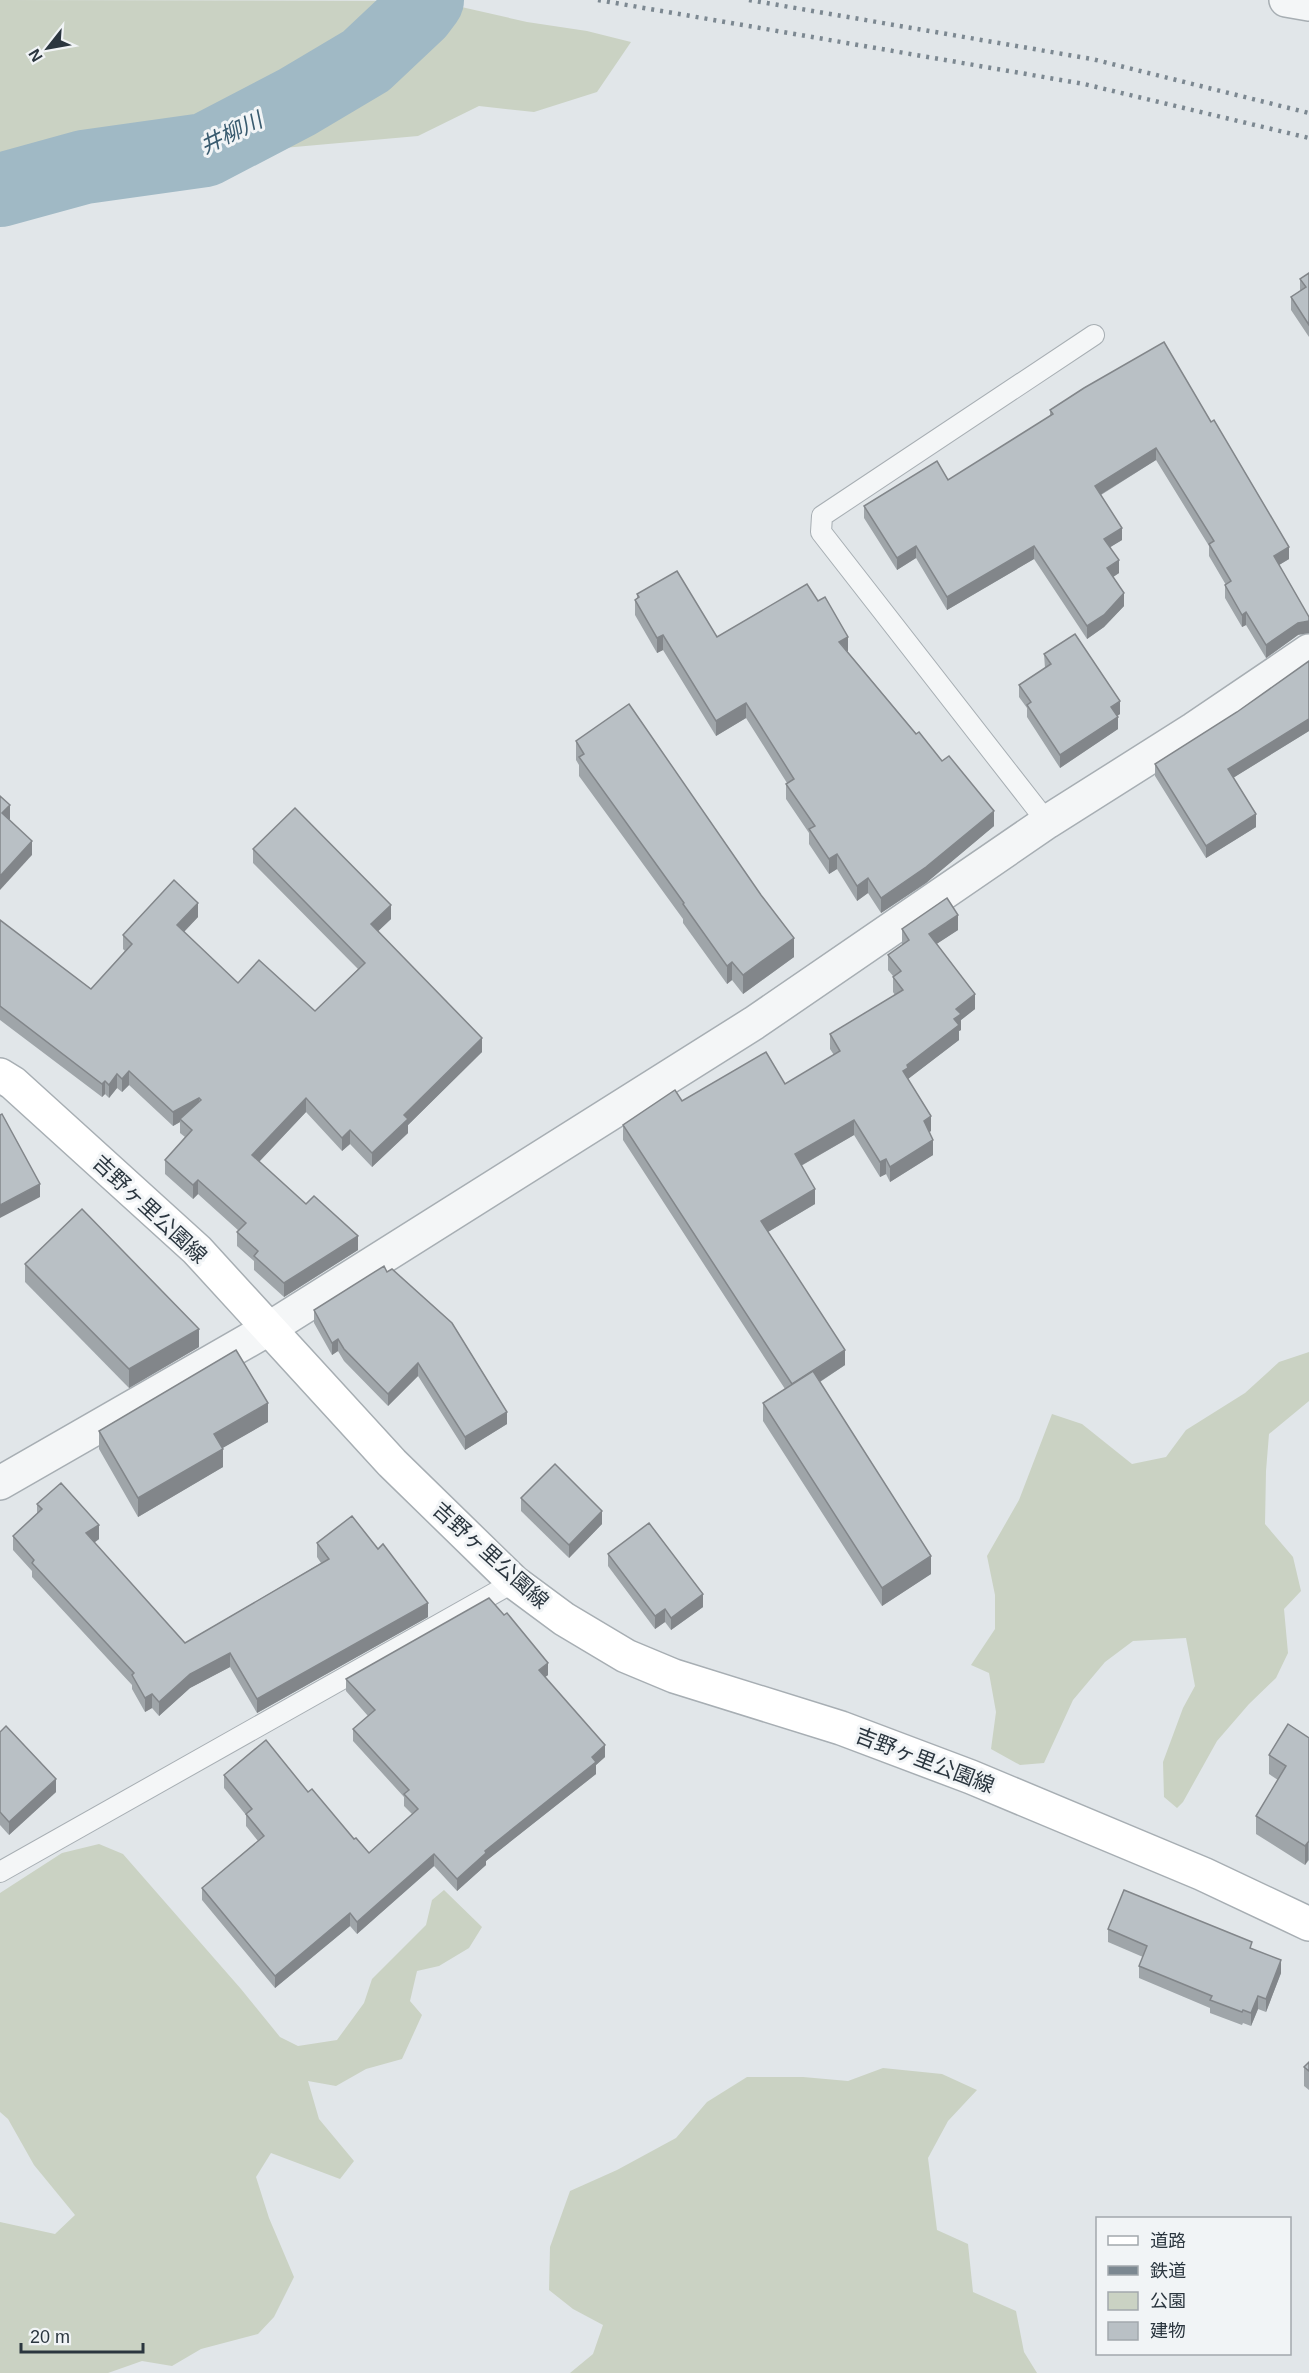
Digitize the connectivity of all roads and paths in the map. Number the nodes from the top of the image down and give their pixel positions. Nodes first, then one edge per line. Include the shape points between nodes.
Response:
1 (1286, 0) edge
2 (1309, 4) edge
3 (1094, 335) dead end
4 (1309, 651) edge
5 (1047, 822) junction
6 (4, 1084) edge
7 (270, 1328) junction
8 (0, 1483) edge
9 (514, 1582) junction
10 (0, 1872) edge
11 (1309, 1924) edge

1 - 2 street
3 - 5 lane via 822,516 821,532
4 - 5 street
5 - 7 street via 754,1023
6 - 7 main road, 吉野ヶ里公園線 via 197,1250
7 - 8 street
7 - 9 main road, 吉野ヶ里公園線 via 392,1463
9 - 10 lane
9 - 11 main road, 吉野ヶ里公園線 via 564,1619 626,1656 674,1676 841,1728 971,1777 1203,1874

